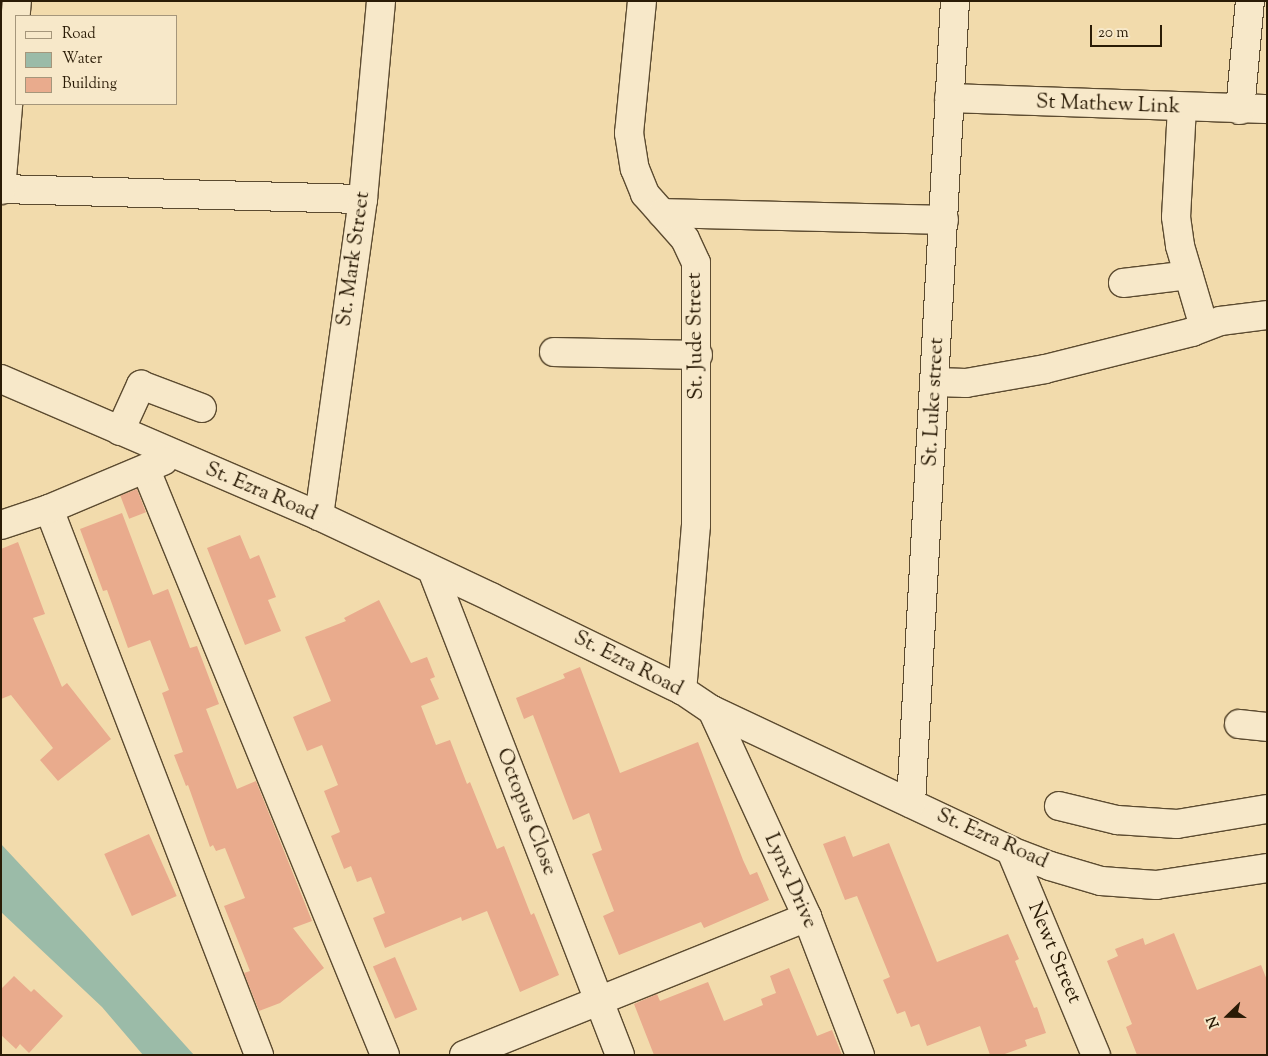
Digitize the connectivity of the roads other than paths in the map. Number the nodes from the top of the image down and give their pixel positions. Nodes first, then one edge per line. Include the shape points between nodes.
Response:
1 (17, 1) edge
2 (381, 1) edge
3 (642, 1) edge
4 (955, 1) edge
5 (1250, 1) edge
6 (16, 15) edge
7 (15, 25) edge
8 (949, 98) junction
9 (1182, 107) junction
10 (1254, 109) edge
11 (1, 190) edge
12 (363, 199) junction
13 (662, 213) junction
14 (944, 220) junction
15 (1189, 275) junction
16 (1123, 283) dead end
17 (1267, 315) edge
18 (1204, 327) junction
19 (554, 352) dead end
20 (698, 355) junction
21 (1, 379) edge
22 (935, 382) junction
23 (202, 408) dead end
24 (120, 431) junction
25 (175, 455) junction
26 (146, 470) junction
27 (49, 509) junction
28 (319, 516) junction
29 (1, 525) edge
30 (432, 570) junction
31 (682, 690) junction
32 (712, 710) junction
33 (1238, 724) dead end
34 (1267, 727) edge
35 (911, 803) junction
36 (1059, 806) dead end
37 (1267, 808) edge
38 (1011, 850) junction
39 (1265, 872) edge
40 (807, 917) junction
41 (599, 1001) junction
42 (481, 1051) edge
43 (259, 1055) edge
44 (385, 1055) edge
45 (620, 1055) edge
46 (860, 1055) edge
47 (1096, 1055) edge

1 - 6 street
2 - 12 street, St. Mark Street
3 - 13 street, St. Jude Street via 629,134 635,169 645,194
4 - 8 street, St. Luke street
5 - 10 street
7 - 11 street
8 - 9 street, St Mathew Link
8 - 14 street, St. Luke street
9 - 10 street, St Mathew Link
9 - 15 street via 1176,217
11 - 12 street
12 - 28 street, St. Mark Street
13 - 14 street
13 - 20 street, St. Jude Street via 686,239 696,263
14 - 22 street, St. Luke street
15 - 16 street
15 - 18 street
17 - 18 street via 1238,317
18 - 22 street via 1045,369 966,383
19 - 20 street
20 - 31 street, St. Jude Street via 696,525
21 - 24 street, St. Ezra Road
22 - 35 street, St. Luke street
23 - 24 street via 141,385
24 - 25 street, St. Ezra Road
25 - 26 street
25 - 28 street, St. Ezra Road
26 - 27 street
26 - 44 street
27 - 29 street
27 - 43 street
28 - 30 street, St. Ezra Road
30 - 31 street, St. Ezra Road
30 - 41 street, Octopus Close
31 - 32 street, St. Ezra Road
32 - 35 street, St. Ezra Road
32 - 40 street, Lynx Drive
33 - 34 street
35 - 38 street, St. Ezra Road
36 - 37 street via 1117,820 1176,824
38 - 39 street, St. Ezra Road via 1050,866 1102,881 1156,885
38 - 47 street, Newt Street
40 - 41 street
40 - 46 street, Lynx Drive
41 - 42 street
41 - 45 street, Octopus Close

